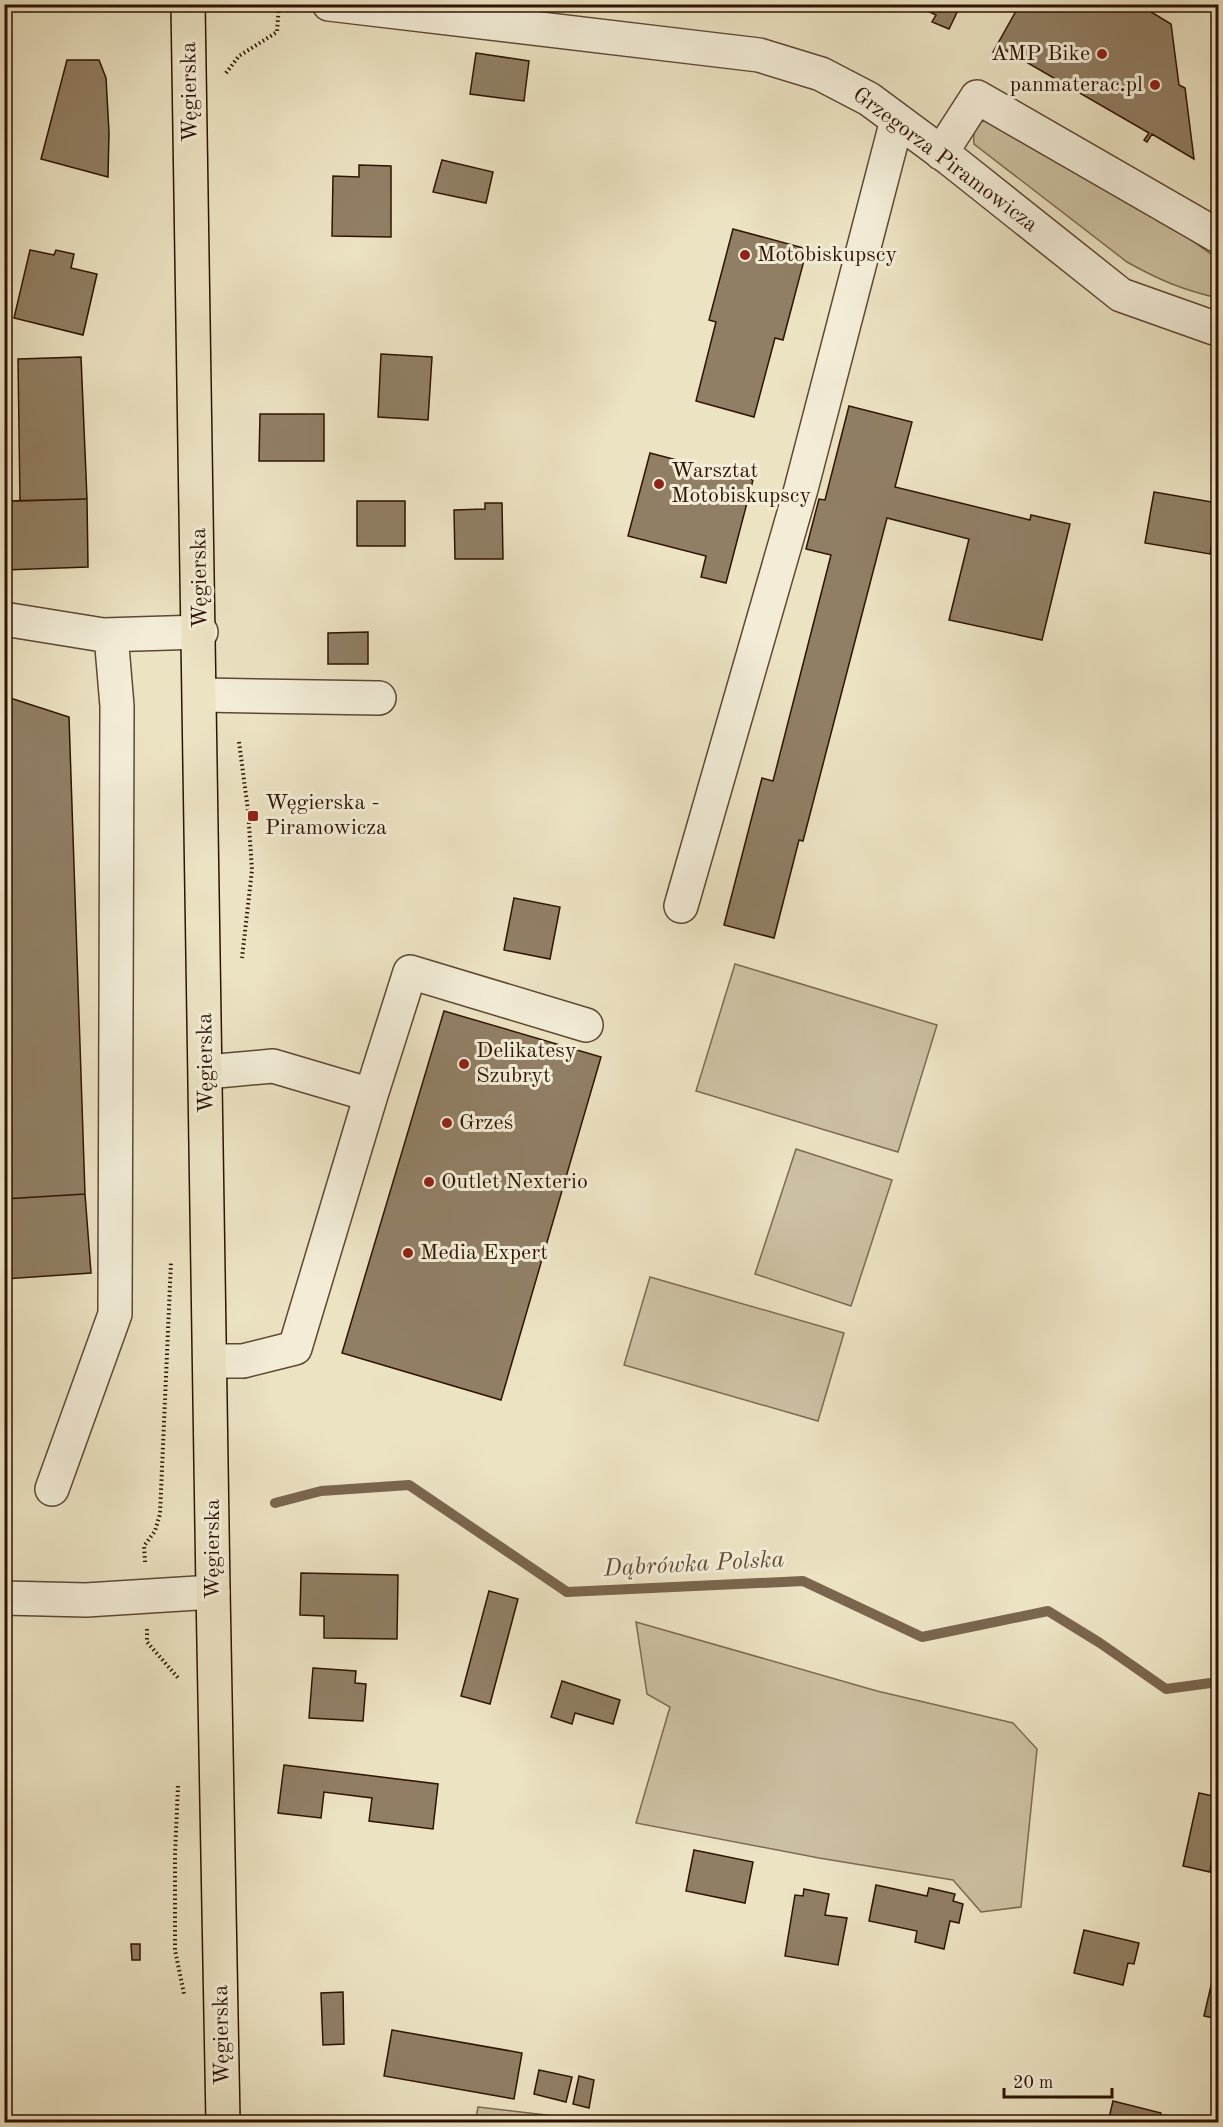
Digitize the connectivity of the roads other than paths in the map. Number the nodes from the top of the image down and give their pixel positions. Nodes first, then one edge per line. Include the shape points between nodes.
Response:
1 (189, 4) edge
2 (329, 4) edge
3 (897, 120) junction
4 (941, 153) junction
5 (1218, 236) edge
6 (1218, 328) edge
7 (4, 620) edge
8 (201, 632) junction
9 (111, 634) junction
10 (202, 695) junction
11 (379, 698) dead end
12 (681, 906) dead end
13 (586, 1025) dead end
14 (207, 1072) junction
15 (371, 1095) junction
16 (210, 1361) junction
17 (52, 1489) dead end
18 (213, 1592) junction
19 (4, 1598) edge
20 (223, 2122) edge

1 - 8 main road, Węgierska
2 - 3 street, Grzegorza Piramowicza via 759,54 821,74 869,99
3 - 4 street, Grzegorza Piramowicza
3 - 12 street via 801,489
4 - 5 street via 977,97
4 - 6 street, Grzegorza Piramowicza via 1121,296
7 - 9 street
8 - 9 street
8 - 10 main road, Węgierska
9 - 17 street via 117,706 115,1314
10 - 11 street
10 - 14 main road, Węgierska
13 - 15 street via 410,972
14 - 15 street via 273,1066
14 - 16 main road, Węgierska
15 - 16 street via 295,1348 243,1361
16 - 18 main road, Węgierska
18 - 19 street via 86,1600
18 - 20 main road, Węgierska

